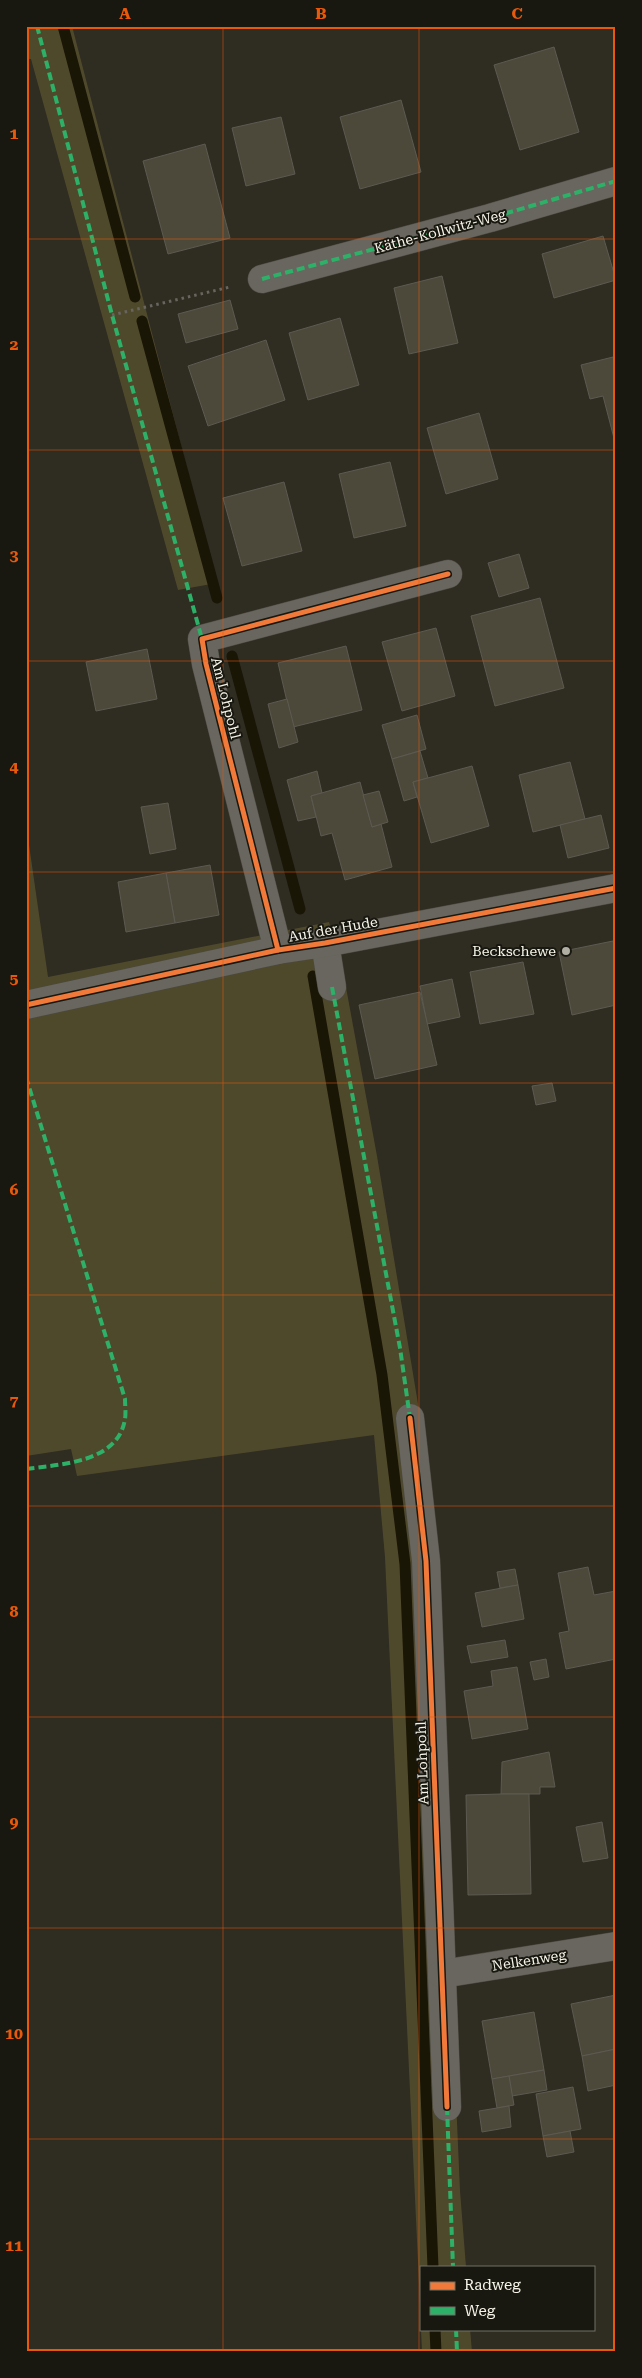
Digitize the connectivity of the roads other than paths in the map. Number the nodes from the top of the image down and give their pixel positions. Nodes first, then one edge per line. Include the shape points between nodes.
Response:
1 (616, 181) edge
2 (262, 279) road end
3 (448, 574) dead end
4 (616, 888) edge
5 (325, 943) junction
6 (278, 950) junction
7 (332, 987) dead end
8 (26, 1004) edge
9 (410, 1418) dead end
10 (616, 1946) edge
11 (442, 1974) junction
12 (447, 2107) dead end

1 - 2 street, Käthe-Kollwitz-Weg
3 - 6 street, Am Lohpohl via 202,639
4 - 5 street, Auf der Hude
5 - 6 street, Auf der Hude
5 - 7 street
6 - 8 street, Auf der Hude
9 - 11 street, Am Lohpohl via 426,1561
10 - 11 street, Nelkenweg
11 - 12 street, Am Lohpohl

